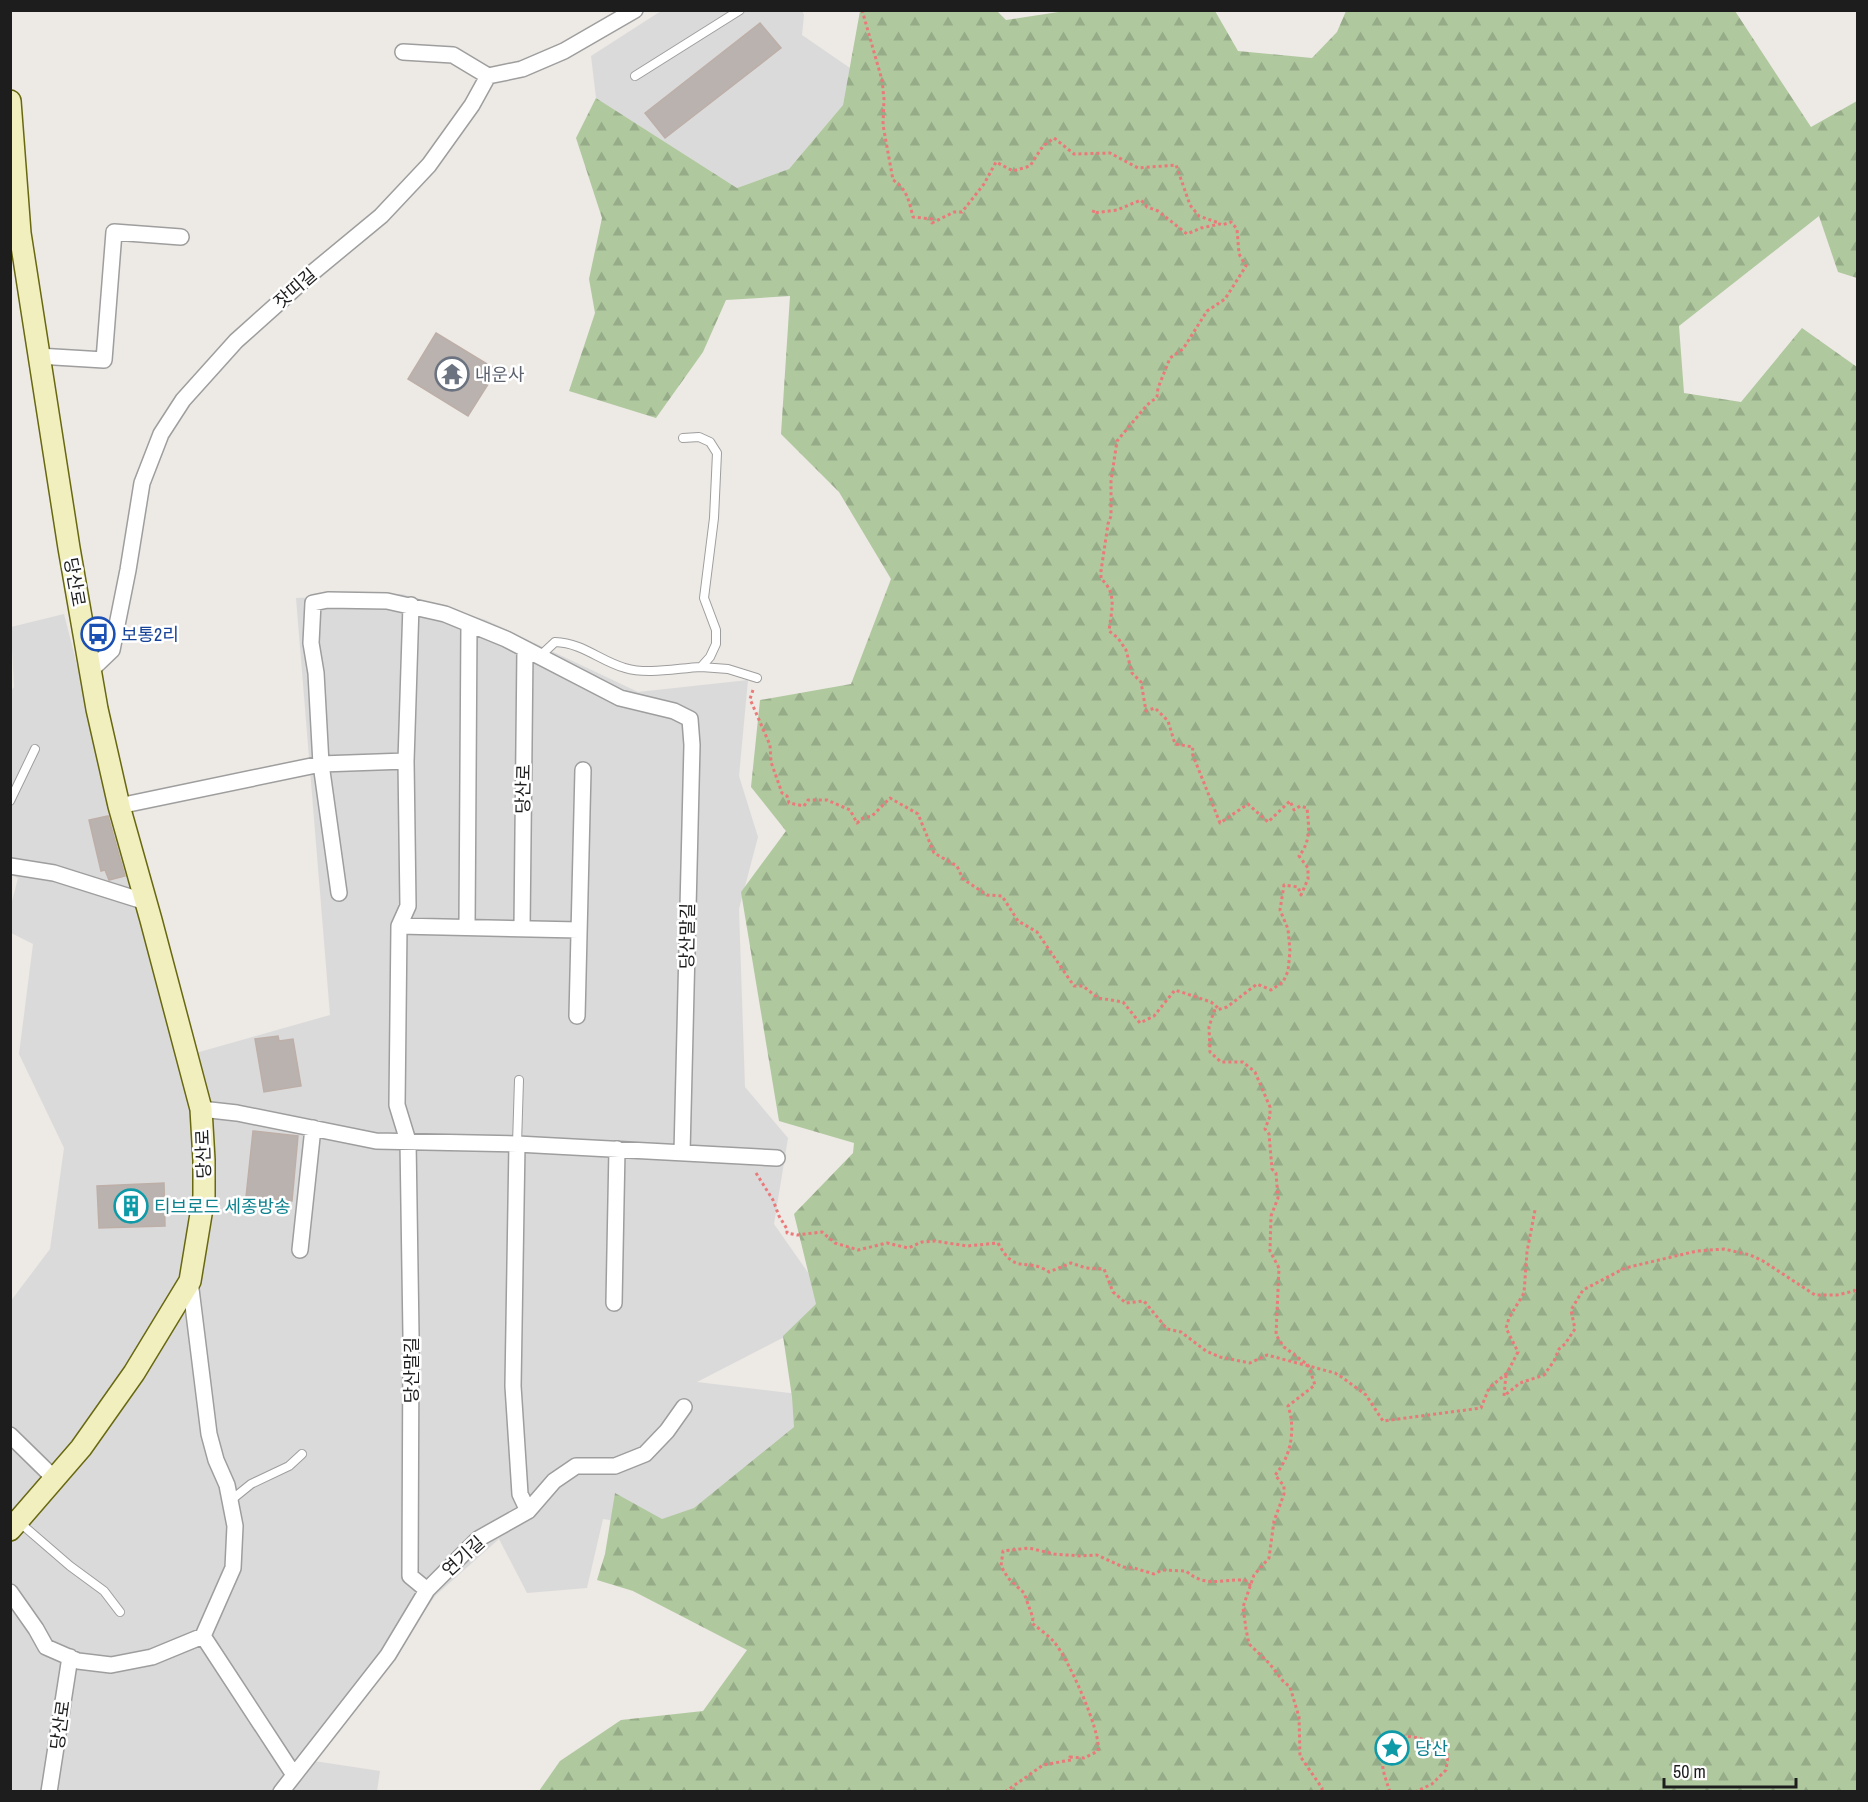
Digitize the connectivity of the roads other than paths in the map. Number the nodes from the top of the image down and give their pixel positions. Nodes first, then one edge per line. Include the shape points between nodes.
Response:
1 (635, 10) edge
2 (740, 10) edge
3 (403, 52) dead end
4 (488, 76) junction
5 (635, 76) dead end
6 (10, 101) edge
7 (181, 237) dead end
8 (38, 356) junction
9 (683, 438) dead end
10 (411, 605) junction
11 (469, 624) junction
12 (525, 650) junction
13 (539, 657) junction
14 (701, 666) junction
15 (90, 671) junction
16 (757, 678) road end
17 (35, 749) dead end
18 (406, 761) junction
19 (321, 764) junction
20 (582, 770) dead end
21 (10, 801) edge
22 (119, 806) junction
23 (10, 866) edge
24 (339, 893) dead end
25 (146, 902) junction
26 (399, 926) junction
27 (467, 927) junction
28 (522, 929) junction
29 (579, 930) junction
30 (577, 1016) dead end
31 (519, 1080) dead end
32 (201, 1109) junction
33 (313, 1128) junction
34 (408, 1142) junction
35 (517, 1144) junction
36 (617, 1149) junction
37 (682, 1153) junction
38 (777, 1158) dead end
39 (300, 1251) dead end
40 (190, 1281) junction
41 (614, 1303) dead end
42 (684, 1407) dead end
43 (10, 1435) edge
44 (302, 1454) dead end
45 (55, 1479) junction
46 (230, 1501) junction
47 (528, 1511) junction
48 (14, 1526) edge
49 (427, 1590) junction
50 (10, 1592) edge
51 (120, 1612) dead end
52 (203, 1636) junction
53 (70, 1657) junction
54 (294, 1775) junction
55 (49, 1791) edge
56 (281, 1791) edge

1 - 4 street via 564,51 522,69
2 - 5 lane
3 - 4 street via 453,56
4 - 15 street, 잣띠길 via 429,165 381,216 236,341 183,400 161,434 142,483 112,650
6 - 8 street, 당산로 via 22,270
7 - 8 street via 114,232 104,360
8 - 15 street, 당산로
9 - 14 lane via 699,437 710,442 717,453 704,598 716,630 716,644
10 - 11 street
10 - 18 street
10 - 19 street via 363,600 313,603 311,643
11 - 12 street
11 - 27 street
12 - 13 street
12 - 28 street, 당산로
13 - 14 lane via 555,642 569,643 626,669
13 - 37 street, 당산말길 via 620,698 674,711 690,719
14 - 16 lane
15 - 22 street, 당산로
17 - 21 lane
18 - 19 street
18 - 26 street via 408,906
19 - 22 street
19 - 24 street
20 - 29 street
22 - 25 street, 당산로
23 - 25 street via 54,873
25 - 32 street, 당산로
26 - 27 street
26 - 34 street, 당산말길 via 397,1105
27 - 28 street
28 - 29 street
29 - 30 street
31 - 35 lane
32 - 33 street
32 - 40 street, 당산로 via 204,1196
33 - 34 street via 376,1141
33 - 39 street
34 - 35 street
34 - 49 street, 당산말길 via 410,1576
35 - 36 street
35 - 47 street via 513,1386 520,1494
36 - 37 street
36 - 41 street
37 - 38 street
40 - 45 street, 당산로 via 134,1373
40 - 46 street via 209,1434
42 - 47 street, 연기길 via 645,1454 615,1466 576,1466 554,1481
43 - 45 street
44 - 46 lane
45 - 48 street, 당산로
46 - 52 street via 235,1526 233,1568
47 - 49 street, 연기길 via 478,1539
48 - 51 lane via 104,1591
49 - 54 street, 연기길 via 388,1655
50 - 53 street via 46,1647
52 - 53 street via 152,1657 111,1665
52 - 54 street
53 - 55 street, 당산로
54 - 56 street, 연기길

